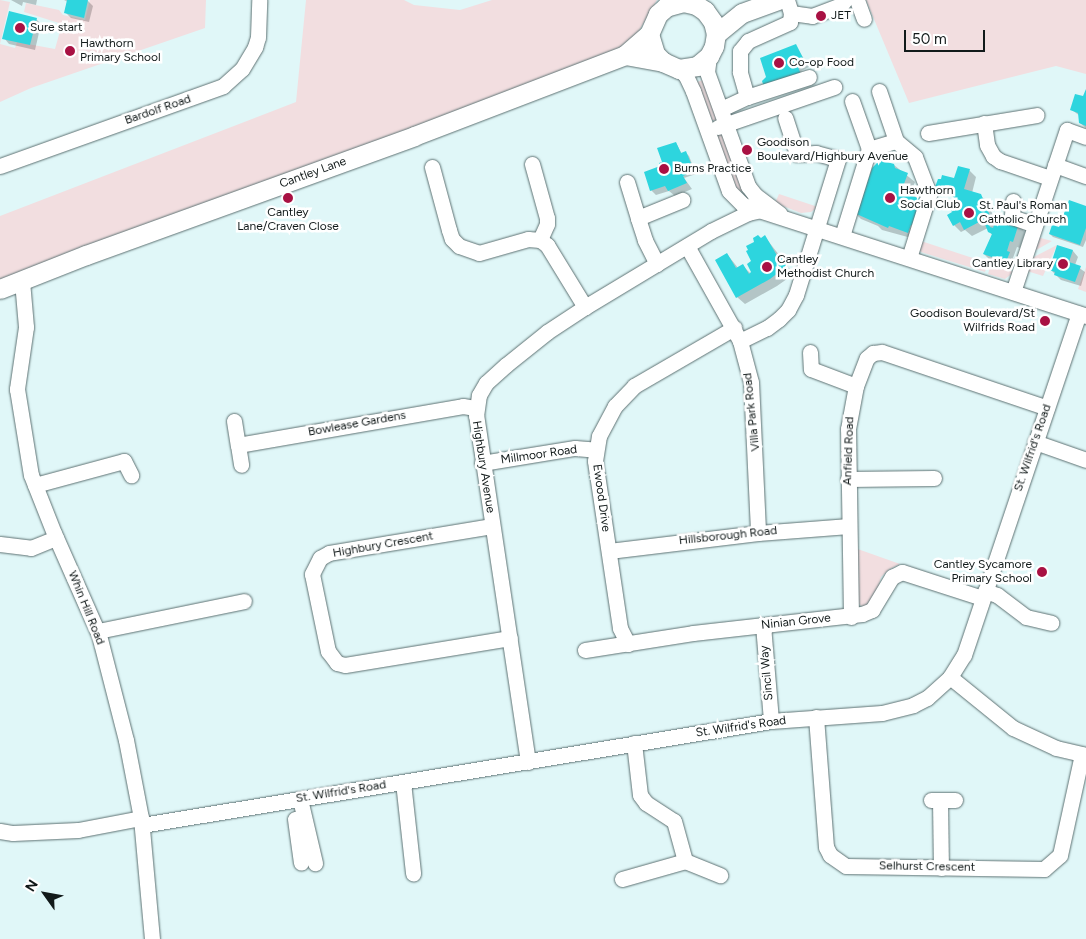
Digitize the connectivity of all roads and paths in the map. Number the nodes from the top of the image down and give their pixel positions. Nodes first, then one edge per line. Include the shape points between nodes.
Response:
1 (259, 0) edge
2 (845, 0) edge
3 (857, 0) edge
4 (786, 4) edge
5 (694, 5) edge
6 (742, 13) junction
7 (654, 17) edge
8 (864, 19) dead end
9 (716, 34) junction
10 (625, 55) junction
11 (709, 56) junction
12 (671, 66) junction
13 (809, 77) dead end
14 (834, 87) dead end
15 (879, 91) dead end
16 (747, 97) junction
17 (852, 101) dead end
18 (721, 109) junction
19 (1037, 115) dead end
20 (785, 118) dead end
21 (984, 123) junction
22 (727, 124) junction
23 (707, 131) junction
24 (928, 133) dead end
25 (1086, 137) edge
26 (896, 141) junction
27 (869, 148) junction
28 (532, 164) dead end
29 (0, 166) edge
30 (432, 167) dead end
31 (1053, 172) junction
32 (1086, 176) edge
33 (627, 182) dead end
34 (734, 197) junction
35 (682, 200) dead end
36 (1014, 201) dead end
37 (757, 211) junction
38 (638, 218) junction
39 (785, 218) junction
40 (1035, 225) junction
41 (818, 228) junction
42 (711, 231) junction
43 (842, 236) junction
44 (540, 240) junction
45 (687, 246) junction
46 (909, 258) junction
47 (657, 264) junction
48 (22, 281) junction
49 (0, 289) edge
50 (1013, 292) junction
51 (584, 307) junction
52 (1082, 315) edge
53 (737, 335) junction
54 (810, 352) dead end
55 (856, 386) junction
56 (476, 408) junction
57 (1047, 408) junction
58 (234, 421) dead end
59 (1035, 442) junction
60 (238, 445) junction
61 (596, 450) junction
62 (1086, 460) edge
63 (482, 463) junction
64 (241, 465) dead end
65 (131, 475) dead end
66 (934, 478) dead end
67 (848, 479) junction
68 (35, 485) junction
69 (492, 526) junction
70 (849, 526) junction
71 (758, 533) junction
72 (56, 538) junction
73 (0, 544) edge
74 (609, 551) junction
75 (984, 595) junction
76 (244, 601) dead end
77 (851, 617) junction
78 (1051, 623) dead end
79 (763, 625) junction
80 (98, 631) junction
81 (510, 638) junction
82 (628, 644) junction
83 (585, 650) dead end
84 (950, 677) junction
85 (816, 716) junction
86 (771, 722) junction
87 (634, 743) junction
88 (1084, 755) edge
89 (528, 762) junction
90 (404, 782) junction
91 (296, 800) junction
92 (942, 800) dead end
93 (142, 822) junction
94 (0, 830) edge
95 (685, 861) junction
96 (308, 863) dead end
97 (941, 868) junction
98 (413, 873) dead end
99 (720, 876) dead end
100 (622, 879) dead end
101 (152, 939) edge

1 - 29 street, Bardolf Road via 255,48 242,69 223,86
2 - 4 street via 841,5 812,16
3 - 8 street
4 - 6 main road
4 - 16 street via 790,22 748,41 740,51 740,72
5 - 6 main road
5 - 7 main road via 673,4
5 - 9 main road via 713,22
6 - 9 main road
7 - 10 main road, Cantley Lane
7 - 12 main road via 655,54
9 - 11 main road
10 - 12 main road
10 - 48 main road, Cantley Lane
11 - 12 main road via 696,66
11 - 18 street via 708,72
12 - 23 street via 686,76
13 - 16 street
14 - 22 street
15 - 26 street
16 - 18 street
17 - 27 street
18 - 22 street
19 - 21 street
20 - 41 street, Ewood Drive via 797,154 816,153 838,159
21 - 24 street
21 - 31 street via 987,145 1000,161
22 - 23 street
22 - 39 street via 748,186
23 - 34 street via 728,191
25 - 31 street via 1067,130
26 - 27 street
26 - 46 street via 915,157 928,194
27 - 43 street
28 - 44 street via 547,218
30 - 44 street via 452,239 459,246 479,253 528,239
31 - 32 street
31 - 40 street
33 - 38 street
34 - 37 street
34 - 42 street via 726,216
35 - 38 street
36 - 40 street via 1012,217
37 - 39 street
37 - 42 street
38 - 47 street
39 - 41 street
40 - 50 street
41 - 43 street
41 - 53 street, Ewood Drive via 788,310 767,328
42 - 45 street, Highbury Avenue
43 - 46 street
44 - 51 street via 547,245
45 - 47 street, Highbury Avenue
45 - 53 street, Villa Park Road
46 - 50 street
47 - 51 street, Highbury Avenue
48 - 49 main road, Cantley Lane
48 - 68 street, Whin Hill Road via 26,327 17,389
50 - 52 street
51 - 56 street, Highbury Avenue via 490,378 479,395
52 - 57 street, St. Wilfrid's Road
53 - 61 street, Ewood Drive via 634,386 606,420
53 - 71 street, Villa Park Road via 751,382
54 - 55 street via 811,369
55 - 57 street, Anfield Road via 867,358 882,352
55 - 67 street, Anfield Road via 848,429
56 - 60 street, Bowlease Gardens via 463,406
56 - 63 street, Highbury Avenue
57 - 59 street, St. Wilfrid's Road
58 - 60 street
59 - 62 street
59 - 75 street, St. Wilfrid's Road
60 - 64 street
61 - 63 street, Millmoor Road via 575,448
61 - 74 street, Ewood Drive
63 - 69 street, Highbury Avenue
65 - 68 street via 124,461
66 - 67 street
67 - 70 street, Anfield Road
68 - 72 street, Whin Hill Road
69 - 81 street, Highbury Avenue
69 - 81 street, Highbury Crescent via 329,553 320,558 312,574 328,651 337,663 345,665
70 - 71 street, Hillsborough Road
70 - 77 street, Anfield Road
71 - 74 street, Hillsborough Road
72 - 73 street via 31,548
72 - 80 street, Whin Hill Road
74 - 82 street, Ewood Drive via 620,628
75 - 77 street, Ninian Grove via 902,572 892,577 872,610
75 - 78 street, Ninian Grove via 997,595 1026,618
75 - 84 street, St. Wilfrid's Road via 964,655
76 - 80 street
77 - 79 street, Ninian Grove
79 - 82 street, Ninian Grove
79 - 86 street, Sincil Way
80 - 93 street, Whin Hill Road via 126,740
81 - 89 street, Highbury Avenue
82 - 83 street, Ninian Grove
84 - 85 street, St. Wilfrid's Road via 927,698 904,708 882,713
84 - 88 street via 1013,728 1056,748
85 - 86 street, St. Wilfrid's Road
85 - 97 street, Selhurst Crescent via 826,847 830,855 846,866
86 - 87 street, St. Wilfrid's Road
87 - 89 street, St. Wilfrid's Road
87 - 95 street via 640,795 646,803 674,821
88 - 97 street, Selhurst Crescent via 1060,854 1052,863 1044,869
89 - 90 street, St. Wilfrid's Road
90 - 91 street, St. Wilfrid's Road
90 - 98 street
91 - 93 street, St. Wilfrid's Road
91 - 96 street
92 - 97 street
93 - 94 street, St. Wilfrid's Road via 78,830 13,833
93 - 101 street, Whin Hill Road
95 - 99 street
95 - 100 street

